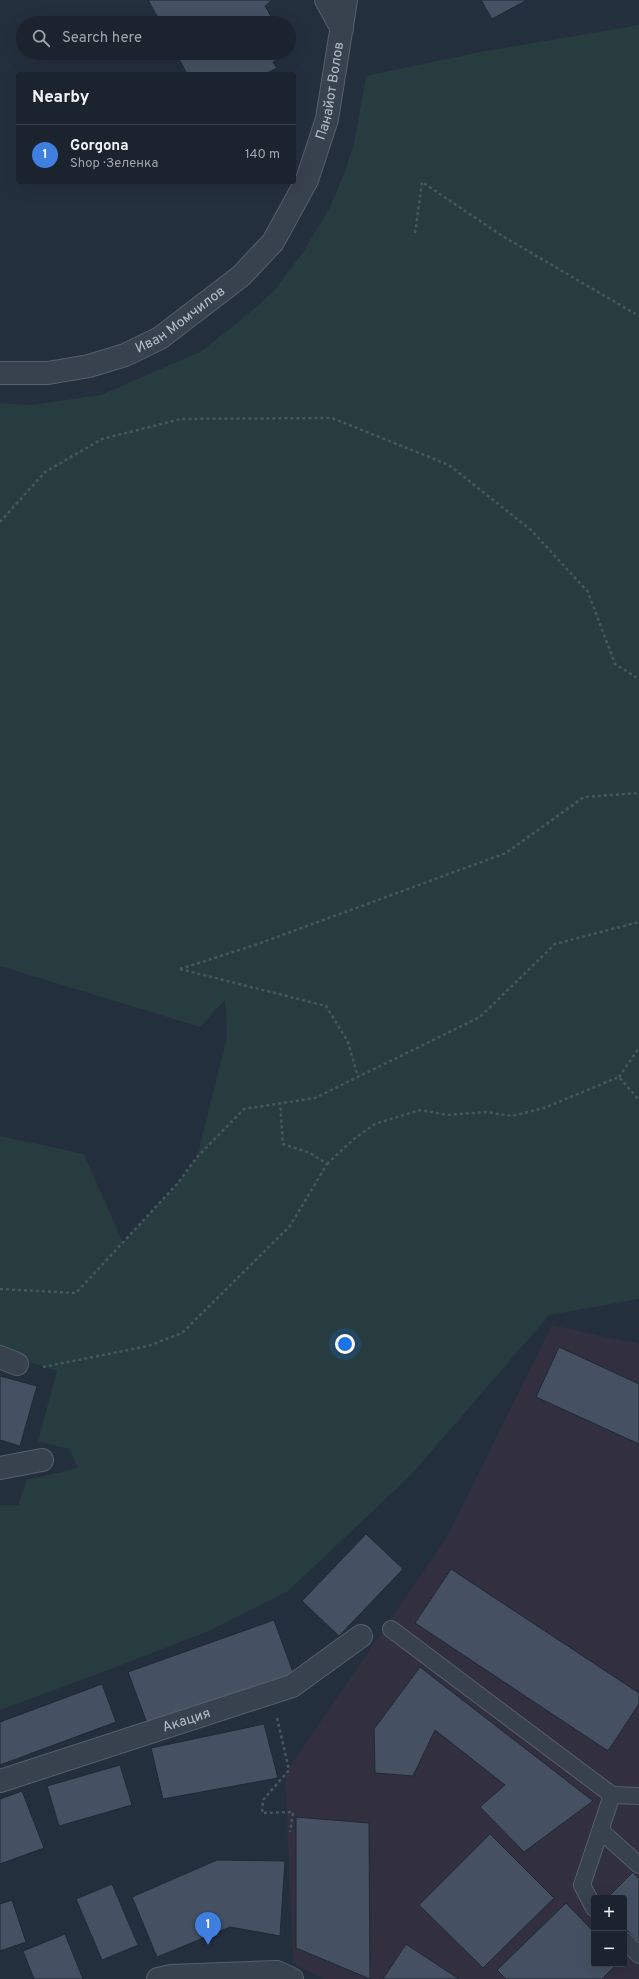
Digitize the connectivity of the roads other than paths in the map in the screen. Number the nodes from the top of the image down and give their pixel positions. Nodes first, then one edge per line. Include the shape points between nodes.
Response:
1 (326, 0) edge
2 (346, 0) edge
3 (342, 29) junction
4 (306, 180) joint
5 (0, 373) edge
6 (42, 1460) dead end
7 (0, 1468) edge
8 (391, 1629) dead end
9 (361, 1636) dead end
10 (0, 1781) edge
11 (612, 1796) junction
12 (639, 1796) edge
13 (600, 1831) junction
14 (639, 1865) edge
15 (591, 1902) edge
16 (627, 1943) edge
17 (639, 1955) edge
18 (283, 1977) edge
19 (158, 1979) edge

1 - 3 street
2 - 3 street, Панайот Волов
3 - 4 street, Панайот Волов via 327,119
4 - 5 street, Иван Момчилов via 273,242 241,276 160,338 125,354 89,366 48,373
6 - 7 street
8 - 11 lane
9 - 10 street, Акация via 292,1686
11 - 12 lane
11 - 13 lane
13 - 14 lane
13 - 15 lane via 582,1885
16 - 17 lane
18 - 19 street via 171,1976

